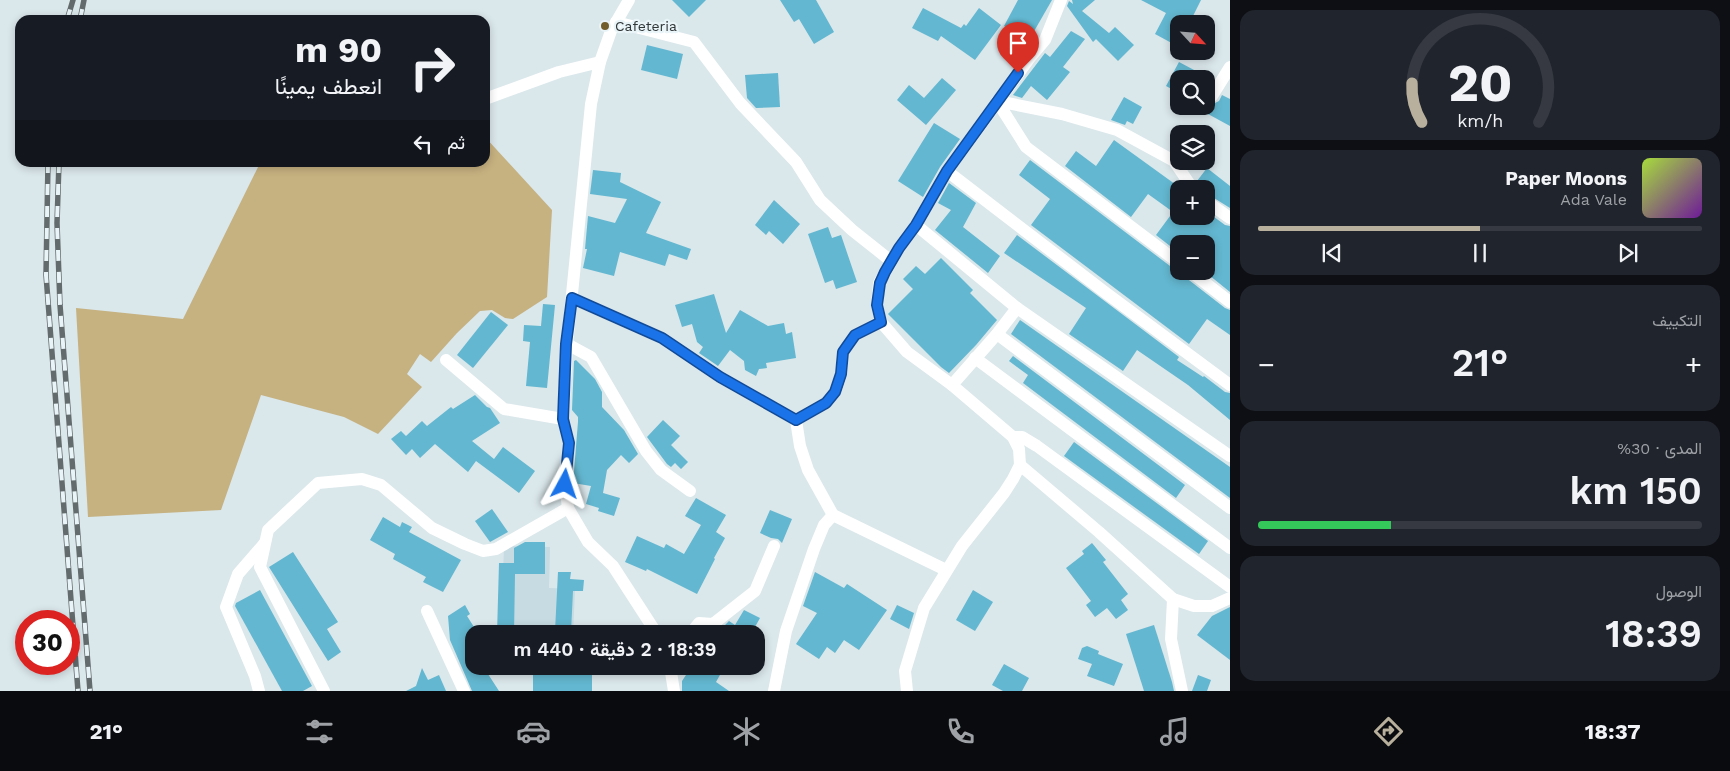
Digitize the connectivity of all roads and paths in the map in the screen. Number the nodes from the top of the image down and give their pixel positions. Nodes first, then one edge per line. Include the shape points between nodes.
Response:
1 (629, 0) edge
2 (1061, 0) edge
3 (616, 22) junction
4 (600, 62) junction
5 (1230, 67) edge
6 (1215, 91) edge
7 (490, 97) edge
8 (997, 101) junction
9 (947, 171) junction
10 (1187, 180) edge
11 (1215, 207) edge
12 (1230, 218) edge
13 (916, 225) junction
14 (1170, 256) edge
15 (891, 261) junction
16 (1202, 280) edge
17 (572, 298) junction
18 (1230, 302) edge
19 (1017, 308) junction
20 (881, 322) junction
21 (997, 334) junction
22 (566, 344) junction
23 (975, 358) junction
24 (446, 360) dead end
25 (952, 385) junction
26 (1230, 385) edge
27 (563, 419) junction
28 (796, 420) junction
29 (1013, 436) junction
30 (1230, 456) edge
31 (1020, 465) junction
32 (690, 491) dead end
33 (568, 508) junction
34 (1230, 508) edge
35 (833, 515) junction
36 (264, 544) junction
37 (774, 546) dead end
38 (1230, 548) edge
39 (946, 570) junction
40 (1230, 587) edge
41 (1230, 598) edge
42 (1173, 599) junction
43 (427, 611) dead end
44 (651, 625) edge
45 (698, 625) edge
46 (671, 675) edge
47 (259, 691) edge
48 (324, 691) edge
49 (464, 691) edge
50 (674, 691) edge
51 (774, 691) edge
52 (907, 691) edge
53 (1182, 691) edge

1 - 3 street
2 - 8 street via 1045,40
3 - 4 street
3 - 15 street via 694,42 740,102 796,162 820,200
4 - 7 street via 559,72
4 - 17 street via 591,104
5 - 6 street
8 - 9 street
8 - 10 street via 1062,114 1117,130 1174,161
8 - 14 street via 1026,147
9 - 13 street
9 - 26 street
11 - 12 street
13 - 15 street
13 - 19 street
15 - 20 street via 880,283 877,305
16 - 18 street
17 - 22 street
17 - 28 street via 662,338 720,377
19 - 21 street
19 - 30 street
20 - 25 street via 907,352
20 - 28 street via 855,335 843,352 835,392 826,403
21 - 23 street
21 - 34 street
22 - 27 street
22 - 32 street via 591,357 646,451 661,470
23 - 25 street
23 - 38 street
24 - 27 street via 504,409
25 - 29 street
27 - 33 street via 569,443 565,484
28 - 35 street via 808,470
29 - 31 street via 1019,449
29 - 40 street via 1022,437 1037,446
31 - 39 street via 1004,493
31 - 42 street
33 - 36 street via 496,549 483,550 432,528 381,485 362,479 318,483 268,530
33 - 44 street via 588,542 613,566
35 - 39 street
35 - 51 street via 824,525 814,549 790,622
36 - 47 street via 238,574 226,607
36 - 48 street via 260,567
37 - 45 street via 756,591 712,624
39 - 52 street via 924,608 905,672
41 - 42 street via 1212,606 1194,606
42 - 53 street via 1171,639
43 - 49 street
46 - 50 street

